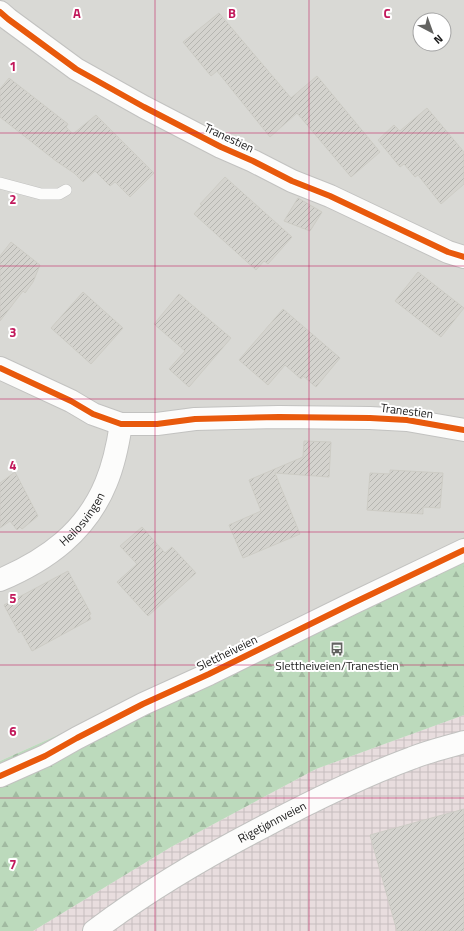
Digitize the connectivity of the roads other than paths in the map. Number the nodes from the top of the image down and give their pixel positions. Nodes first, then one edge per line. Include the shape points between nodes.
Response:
1 (3, 20) edge
2 (0, 183) edge
3 (66, 190) dead end
4 (464, 257) edge
5 (0, 368) edge
6 (122, 424) junction
7 (464, 430) edge
8 (464, 550) edge
9 (0, 580) edge
10 (464, 742) edge
11 (0, 776) edge
12 (94, 931) edge

1 - 4 street, Tranestien via 76,69 144,108 220,147 448,252
2 - 3 lane via 41,194 59,194
5 - 6 street, Tranestien via 93,414
6 - 7 street, Tranestien via 157,424 210,418 370,418 407,420
6 - 9 street, Heilosvingen via 106,483 94,509 78,529 50,554
8 - 11 street, Slettheiveien
10 - 12 street, Rigetjønnveien via 412,758 296,809 188,867

